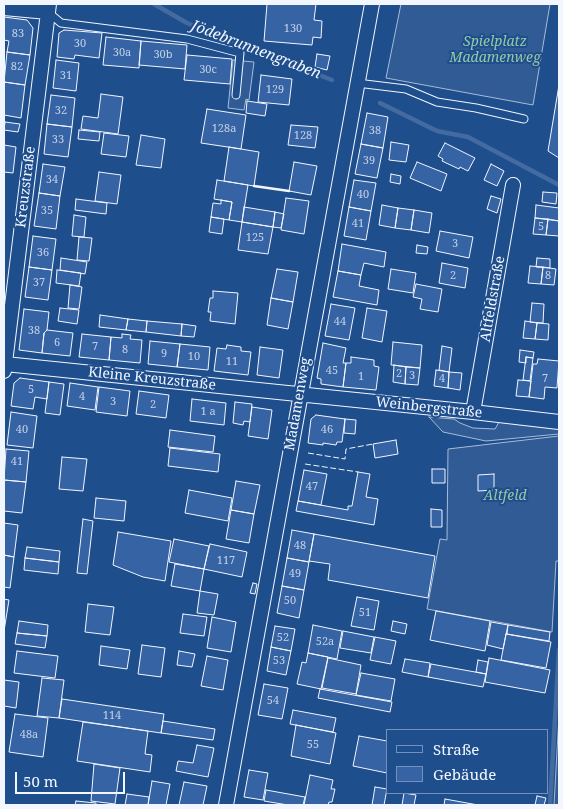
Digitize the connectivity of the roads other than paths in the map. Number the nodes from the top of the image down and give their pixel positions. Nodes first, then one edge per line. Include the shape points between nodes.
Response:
1 (372, 4) edge
2 (4, 8) edge
3 (48, 8) edge
4 (357, 83) junction
5 (236, 95) dead end
6 (524, 119) dead end
7 (513, 185) dead end
8 (4, 367) edge
9 (300, 394) junction
10 (473, 412) junction
11 (559, 422) edge
12 (226, 805) edge

1 - 4 street, Madamenweg
2 - 3 street
3 - 5 lane via 61,23 187,39 240,53
3 - 8 street, Kreuzstraße
4 - 6 lane via 406,88 437,102
4 - 9 street, Madamenweg
7 - 10 street, Altfeldstraße
8 - 9 street, Kleine Kreuzstraße
9 - 10 street, Weinbergstraße
9 - 12 street, Madamenweg
10 - 11 street, Weinbergstraße

